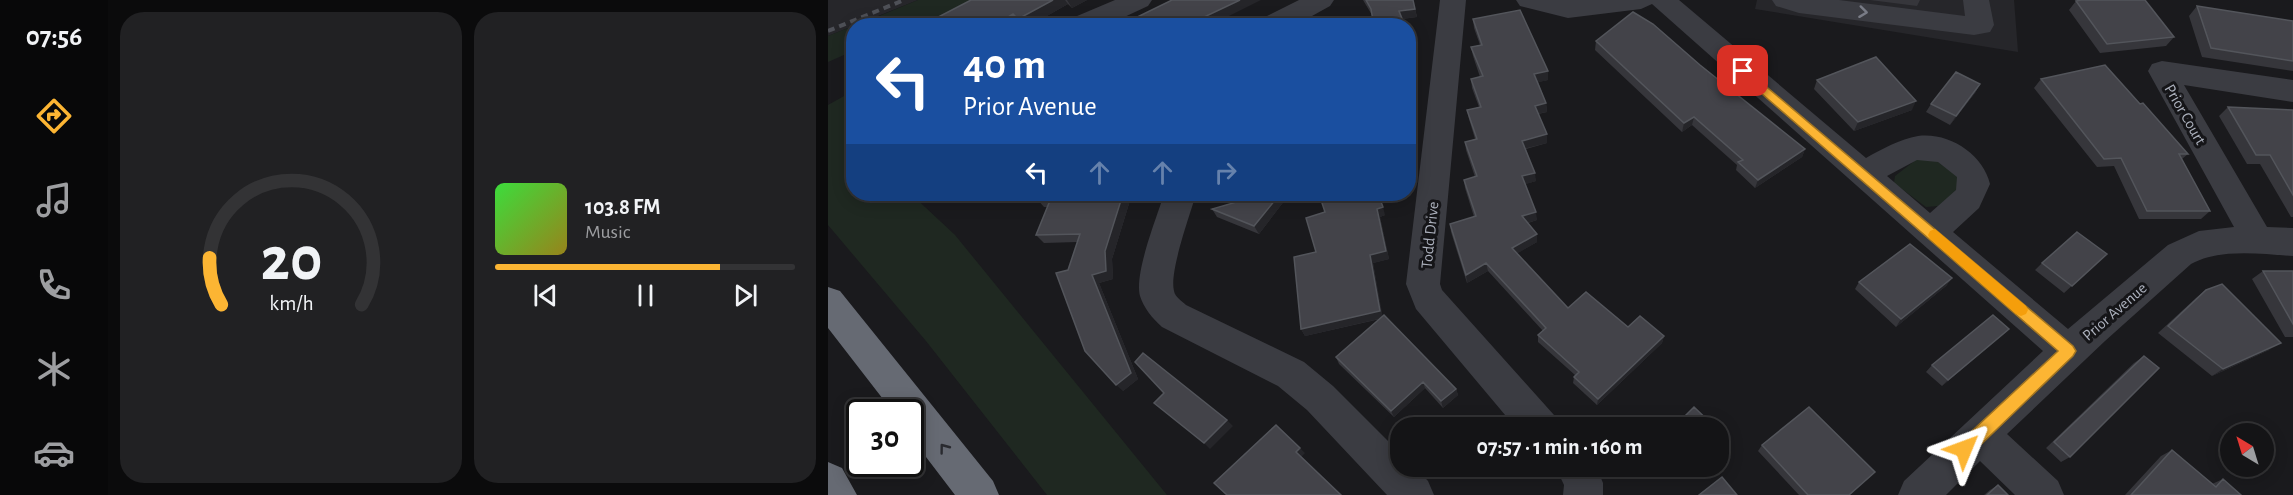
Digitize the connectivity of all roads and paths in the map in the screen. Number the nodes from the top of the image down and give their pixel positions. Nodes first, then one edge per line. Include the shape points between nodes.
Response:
1 (1139, 0) edge
2 (1321, 0) edge
3 (1453, 0) edge
4 (1529, 0) edge
5 (1641, 0) edge
6 (1662, 0) edge
7 (1785, 0) edge
8 (1976, 0) edge
9 (1822, 4) edge
10 (1931, 11) edge
11 (1098, 18) edge
12 (1286, 18) edge
13 (2293, 91) edge
14 (1864, 174) junction
15 (1178, 201) edge
16 (1930, 231) junction
17 (2258, 241) junction
18 (2293, 242) edge
19 (828, 302) edge
20 (2068, 351) junction
21 (1531, 417) edge
22 (1979, 434) junction
23 (1581, 477) edge
24 (828, 482) edge
25 (837, 495) edge
26 (979, 495) edge
27 (1414, 495) edge
28 (1583, 495) edge
29 (1918, 495) edge
30 (2044, 495) edge

1 - 11 street
2 - 12 street
3 - 21 street, Todd Drive via 1424,284 1428,298
4 - 5 street via 1568,9
6 - 14 street, Prior Avenue
7 - 9 street
8 - 10 street via 1980,25
9 -> 10 street
13 - 17 street, Prior Court via 2162,71
14 - 16 street, Prior Avenue
14 - 16 street via 1916,149 1932,147 1949,152 1963,163 1971,172 1973,191
15 - 27 street via 1157,276 1156,292 1162,306 1174,316 1291,374 1320,398
16 - 20 street, Prior Avenue
17 - 18 street, Prior Avenue
17 - 20 street, Prior Avenue via 2208,243 2189,249
26 -> 19 highway
20 - 22 street
22 - 29 street
22 - 30 street
23 - 28 street
24 - 25 highway

